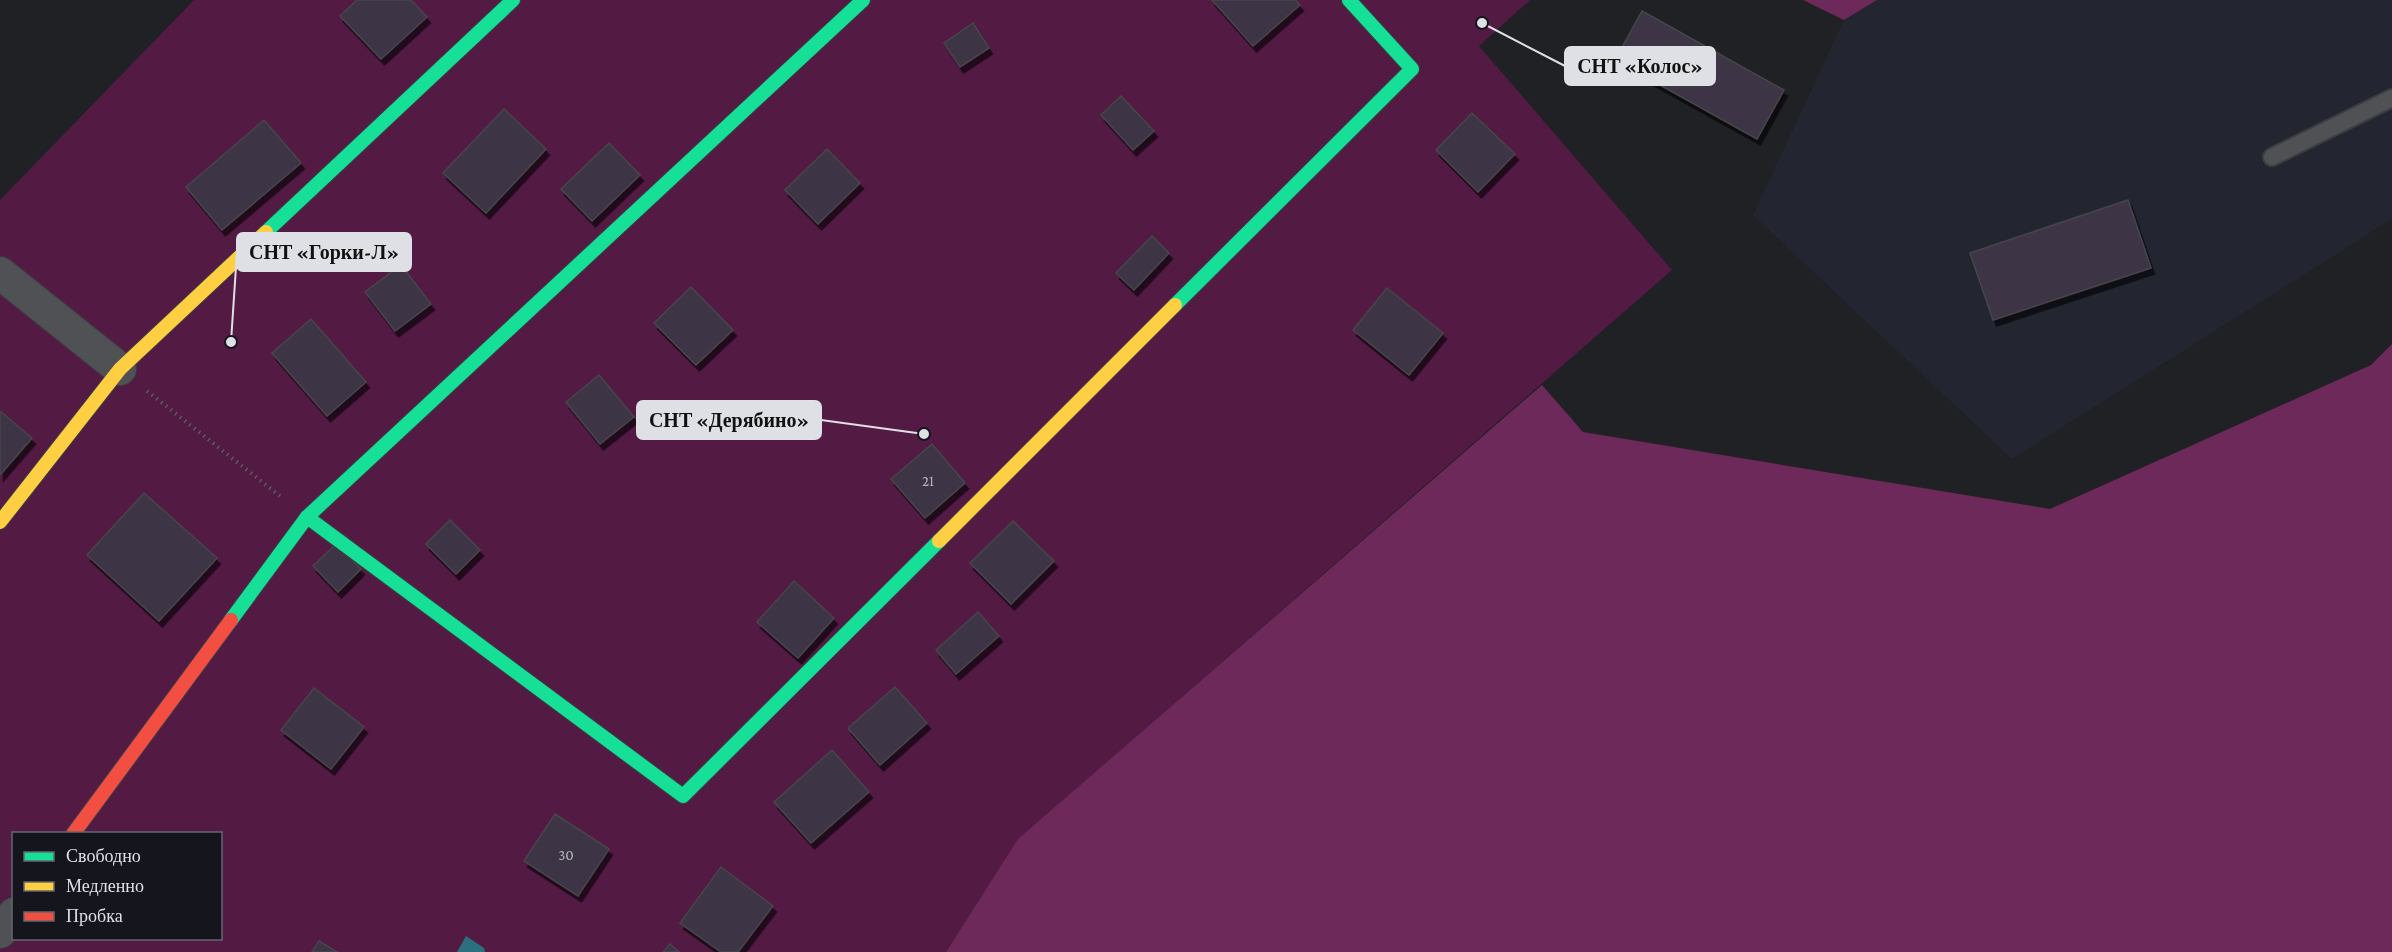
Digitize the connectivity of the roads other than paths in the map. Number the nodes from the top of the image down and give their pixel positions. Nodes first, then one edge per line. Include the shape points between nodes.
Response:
1 (513, 0) edge
2 (863, 0) edge
3 (1349, 0) edge
4 (2392, 98) edge
5 (2272, 157) dead end
6 (0, 273) edge
7 (120, 369) junction
8 (307, 517) junction
9 (0, 522) edge
10 (74, 832) edge
11 (12, 917) edge
12 (0, 932) edge

1 - 7 street
2 - 8 street
3 - 8 street via 1412,69 683,796
4 - 5 lane
6 - 7 street
7 - 9 street
8 - 10 street
11 - 12 street

